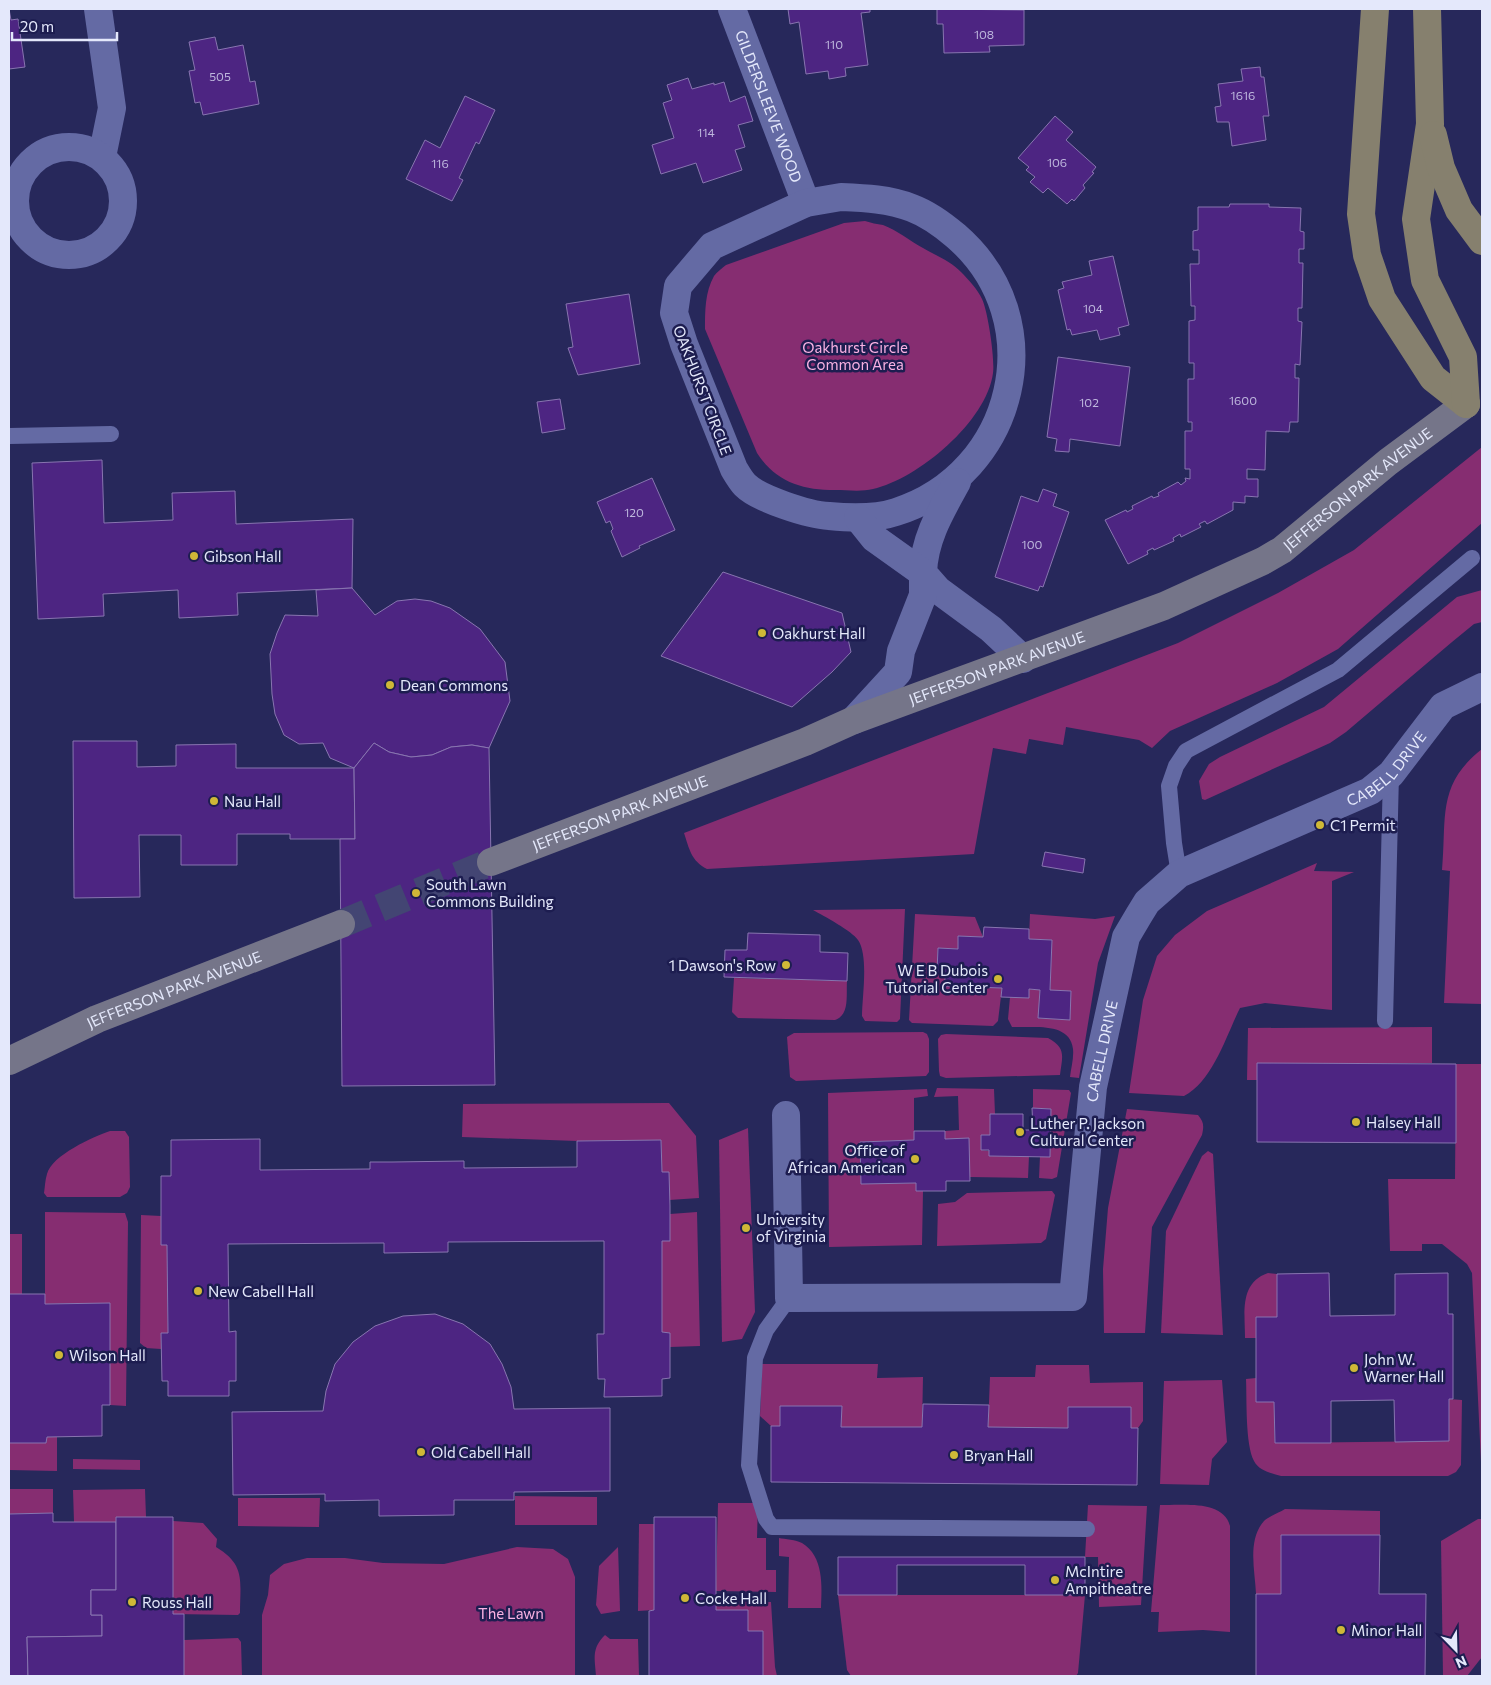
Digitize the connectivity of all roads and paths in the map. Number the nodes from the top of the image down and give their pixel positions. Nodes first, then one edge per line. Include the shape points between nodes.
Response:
1 (98, 9) edge
2 (732, 9) edge
3 (1375, 9) edge
4 (1427, 9) edge
5 (1430, 124) junction
6 (102, 156) dead end
7 (806, 203) junction
8 (1482, 241) edge
9 (1474, 399) edge
10 (111, 434) dead end
11 (9, 436) edge
12 (960, 475) junction
13 (858, 518) junction
14 (1472, 558) dead end
15 (923, 573) junction
16 (1023, 659) junction
17 (1482, 687) edge
18 (854, 720) junction
19 (1391, 774) junction
20 (491, 862) tunnel mouth
21 (1179, 874) junction
22 (341, 924) tunnel mouth
23 (1385, 1021) dead end
24 (9, 1061) edge
25 (786, 1115) dead end
26 (789, 1298) junction
27 (1087, 1529) dead end

1 - 6 street via 112,108
2 - 7 street, GILDERSLEEVE WOOD
3 - 9 main road via 1361,214 1367,255 1382,299 1433,378
4 - 5 main road
5 - 8 main road via 1441,168 1459,210
5 - 9 main road via 1416,219 1420,254 1425,280 1463,357
7 - 12 street, OAKHURST CIRCLE via 841,197 877,198 912,208 943,225 970,248 992,278 1006,311 1012,346 1011,382 1001,416 984,448
7 - 13 street, OAKHURST CIRCLE via 712,246 678,286 674,313 734,469 745,486 772,501 819,516
9 - 16 main road, JEFFERSON PARK AVENUE via 1388,462 1282,550 1263,561 1164,606
10 - 11 lane
12 - 13 street, OAKHURST CIRCLE via 930,498 896,512
12 - 15 street via 934,525 923,556
13 - 15 street via 874,538
14 - 21 lane via 1338,670 1186,751 1169,786
15 - 16 street via 938,590 991,628
15 - 18 street via 923,595 901,651 898,672
16 - 18 main road, JEFFERSON PARK AVENUE
17 - 19 street, CABELL DRIVE via 1443,706
18 - 20 main road, JEFFERSON PARK AVENUE via 805,742
19 - 21 street, CABELL DRIVE via 1370,791
19 - 23 lane
21 - 26 street, CABELL DRIVE via 1147,902 1126,937 1093,1087 1073,1298
22 - 24 main road, JEFFERSON PARK AVENUE via 97,1019
25 - 26 street
26 - 27 lane via 766,1330 755,1358 749,1465 772,1527

